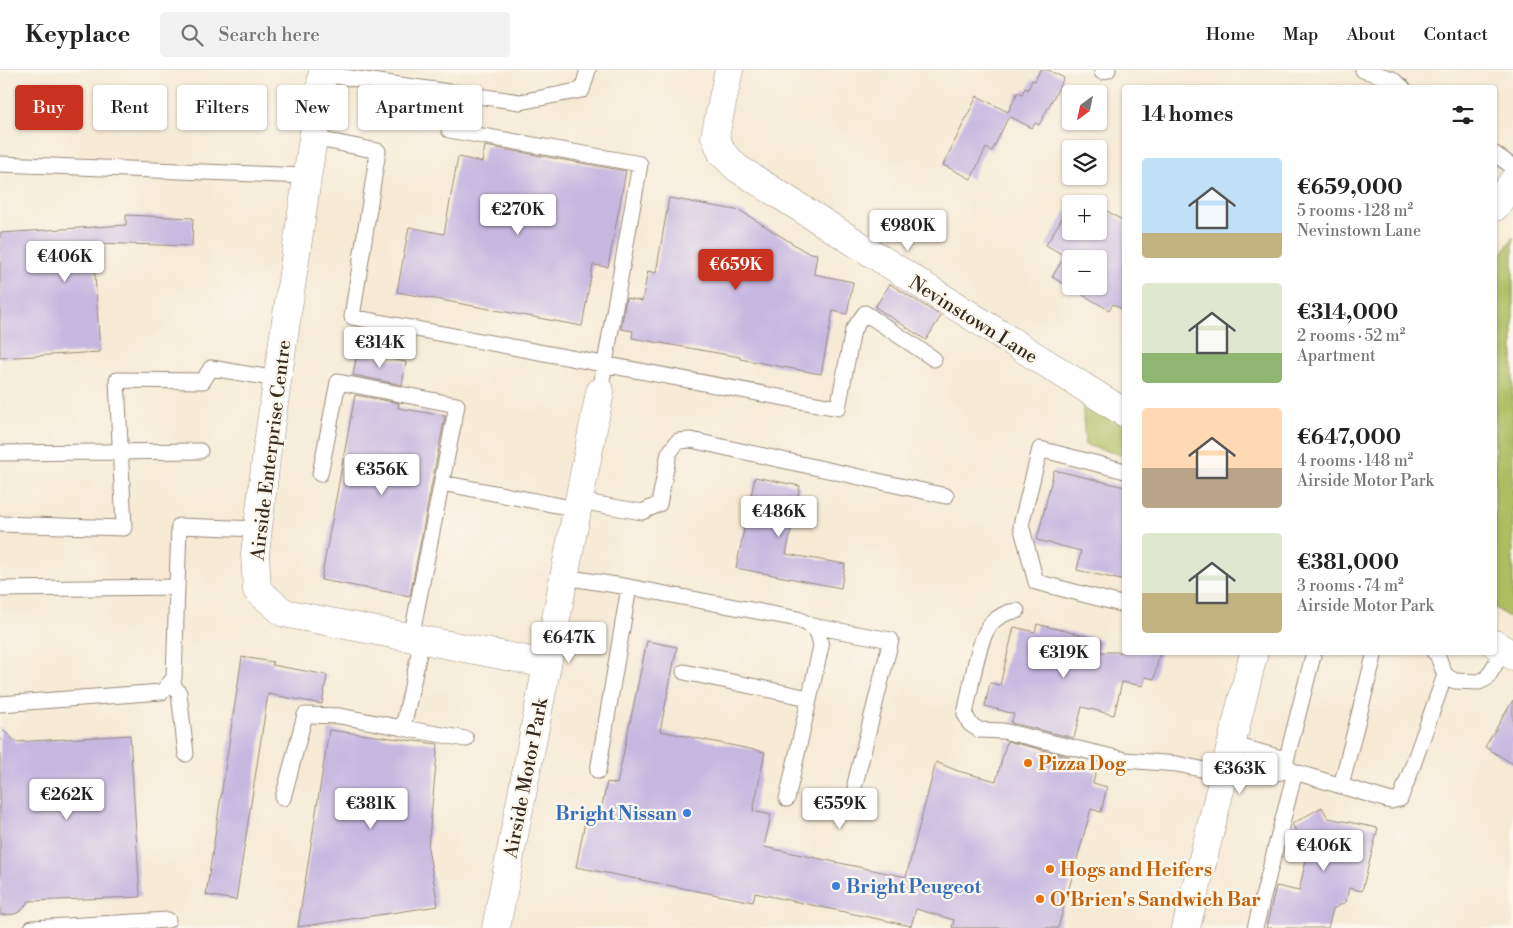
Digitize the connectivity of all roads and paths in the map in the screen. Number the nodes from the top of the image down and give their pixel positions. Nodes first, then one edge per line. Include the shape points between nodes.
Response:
1 (588, 70) edge
2 (729, 70) edge
3 (1363, 70) edge
4 (323, 72) edge
5 (1399, 85) edge
6 (449, 130) dead end
7 (312, 138) junction
8 (1497, 155) edge
9 (0, 164) edge
10 (1513, 167) edge
11 (306, 176) junction
12 (1513, 181) edge
13 (1497, 204) edge
14 (934, 359) dead end
15 (604, 365) junction
16 (277, 379) junction
17 (600, 392) joint
18 (1122, 412) edge
19 (120, 452) junction
20 (200, 452) dead end
21 (0, 453) edge
22 (1122, 469) edge
23 (320, 474) dead end
24 (442, 483) junction
25 (946, 496) dead end
26 (578, 505) junction
27 (0, 524) edge
28 (258, 529) junction
29 (564, 577) junction
30 (177, 587) junction
31 (628, 587) junction
32 (0, 589) edge
33 (1122, 604) edge
34 (1017, 611) dead end
35 (812, 626) junction
36 (416, 639) junction
37 (1504, 650) edge
38 (1253, 655) edge
39 (1313, 655) edge
40 (1374, 655) edge
41 (1435, 655) edge
42 (547, 664) junction
43 (684, 672) dead end
44 (1445, 675) junction
45 (170, 682) junction
46 (809, 698) junction
47 (0, 704) edge
48 (403, 728) junction
49 (466, 739) dead end
50 (186, 754) dead end
51 (1227, 760) junction
52 (1290, 769) junction
53 (598, 771) dead end
54 (856, 784) dead end
55 (1341, 786) junction
56 (283, 798) dead end
57 (787, 799) dead end
58 (168, 920) dead end
59 (32, 928) edge
60 (496, 928) edge
61 (1186, 928) edge
62 (1256, 928) edge

1 - 4 lane via 582,90 520,102
2 - 18 street, Nevinstown Lane via 715,136 722,153 737,168
3 - 5 lane
4 - 7 street, Airside Enterprise Centre
6 - 15 lane via 640,164
7 - 11 street, Airside Enterprise Centre
7 - 15 lane via 378,151 352,317
8 - 10 lane
9 - 11 lane
11 - 16 street, Airside Enterprise Centre
12 - 13 street
14 - 15 lane via 865,313 853,330 838,408
15 - 17 lane
16 - 19 lane via 211,368 203,381 117,380
16 - 28 street, Airside Enterprise Centre
17 - 26 street, Airside Motor Park
19 - 20 lane
19 - 21 lane
19 - 27 lane via 124,528
22 - 33 lane via 1040,449 1021,525 1036,582
23 - 24 lane via 338,382 457,405
24 - 26 lane
24 - 36 lane
25 - 26 lane via 691,440 678,441 669,453 659,504 642,512
26 - 29 street, Airside Motor Park
28 - 30 lane via 180,526
28 - 36 street, Airside Enterprise Centre via 255,554 258,590 284,613
29 - 31 lane
29 - 42 street, Airside Motor Park
30 - 32 lane
30 - 45 lane via 174,678
31 - 35 lane via 798,619
31 - 53 lane
34 - 51 lane via 1009,611 988,627 981,643 965,714 970,724 980,730 1003,731 1116,758 1177,764
35 - 46 lane via 819,634 821,646
35 - 54 lane via 891,640
36 - 42 street, Airside Enterprise Centre
36 - 48 lane
37 - 44 lane via 1487,678 1479,682 1454,680
38 - 51 street
39 - 52 lane
40 - 55 lane
41 - 44 lane
42 - 60 street, Airside Motor Park
43 - 46 lane
44 - 55 lane via 1400,799 1391,801
45 - 47 lane via 162,692
45 - 50 lane via 179,693
46 - 57 lane
48 - 49 lane
48 - 56 lane via 340,716 305,715
51 - 52 lane via 1272,774
51 - 61 street
52 - 55 lane
52 - 62 lane
58 - 59 lane

